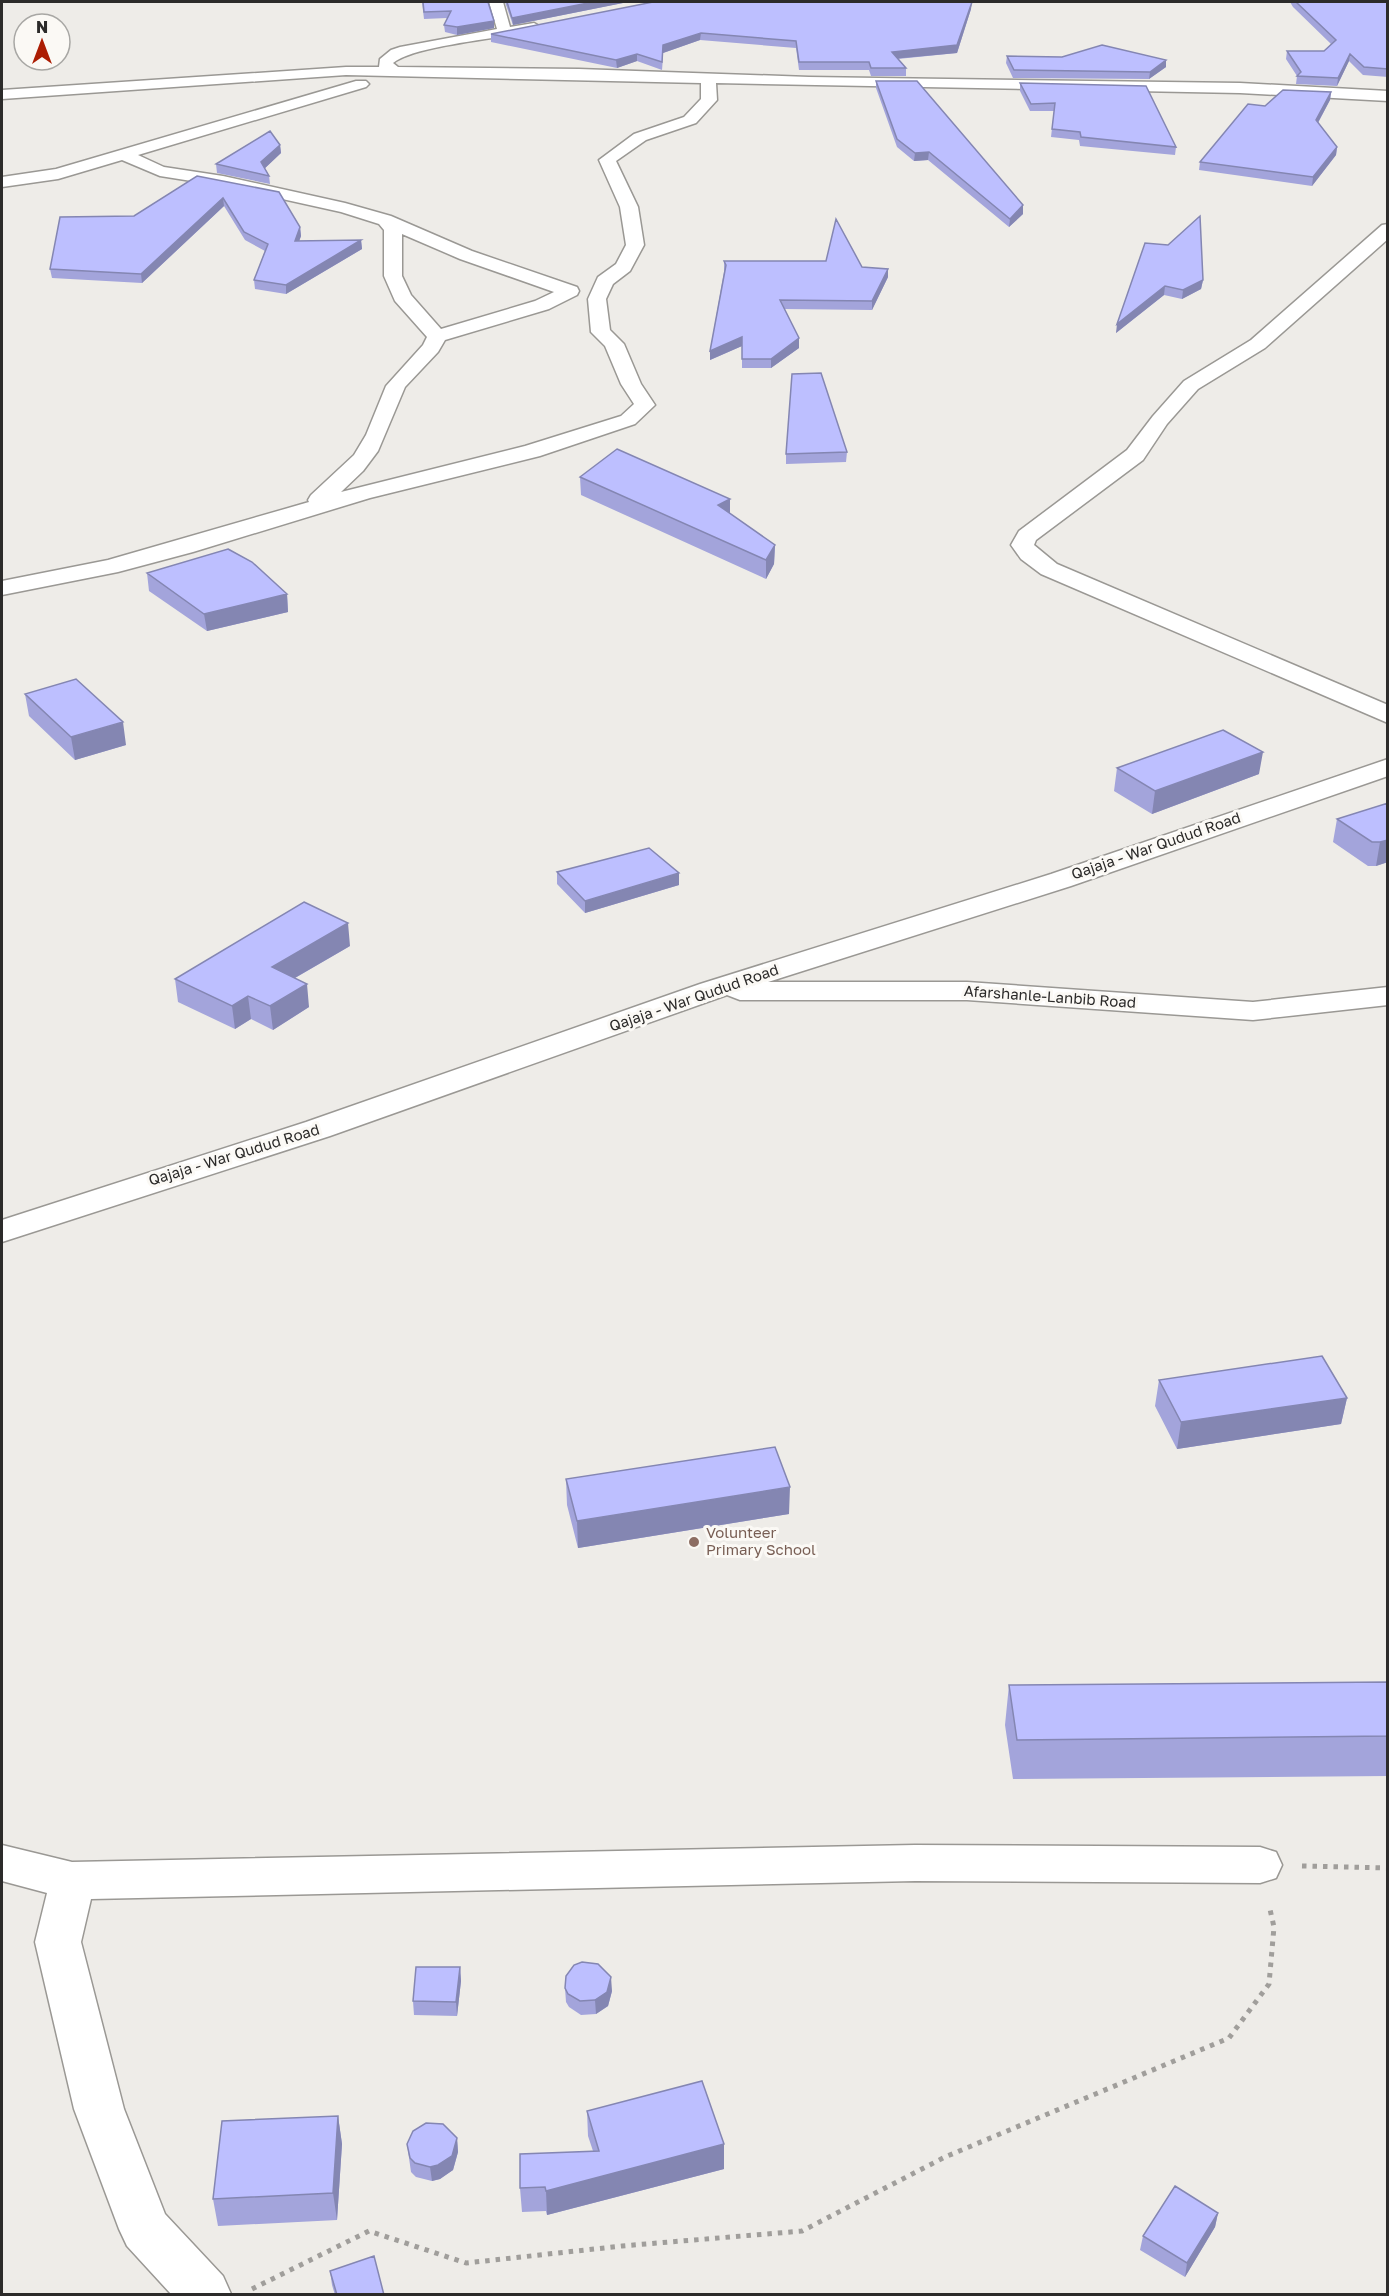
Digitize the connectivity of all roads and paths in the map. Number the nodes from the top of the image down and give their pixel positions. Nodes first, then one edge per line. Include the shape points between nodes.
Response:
1 (496, 2) edge
2 (551, 23) edge
3 (505, 33) junction
4 (405, 71) junction
5 (708, 78) junction
6 (2, 95) edge
7 (1388, 96) edge
8 (122, 154) junction
9 (2, 182) edge
10 (385, 220) junction
11 (1388, 229) edge
12 (605, 281) junction
13 (570, 291) junction
14 (437, 336) junction
15 (308, 509) junction
16 (2, 588) edge
17 (1388, 715) edge
18 (1388, 767) edge
19 (711, 990) junction
20 (1388, 996) edge
21 (2, 1230) edge
22 (2, 1863) edge
23 (1260, 1865) junction
24 (1388, 1868) edge
25 (72, 1881) junction
26 (205, 2295) edge
27 (241, 2295) edge

1 - 3 street
2 - 3 street
3 - 4 street via 405,50 385,62
4 - 5 street
4 - 6 street via 346,71
4 - 8 street
5 - 7 street via 1240,88
5 - 12 street via 709,100 690,120 639,137 607,160 629,207 635,245 624,267
8 - 9 street via 58,174
8 - 10 street via 160,171 345,208
10 - 13 street via 466,255
10 - 14 street via 393,229 393,276 402,297
11 - 17 street via 1258,344 1191,385 1135,455 1027,536 1022,545 1049,569
12 - 13 street
12 - 15 street via 597,299 601,332 614,344 645,405 628,420 532,451
13 - 14 street via 542,305
14 - 15 street via 436,344 394,387 374,441 357,468
15 - 16 street via 110,567
18 - 19 street, Qajaja - War Qudud Road via 1060,880
19 - 20 street, Afarshanle-Lanbib Road via 967,991 1253,1011
19 - 21 street, Qajaja - War Qudud Road via 318,1129
22 - 25 street
23 - 24 path
23 - 25 street via 915,1863
23 - 27 path via 1274,1927 1269,1984 1229,2038 945,2157 802,2231 466,2263 369,2231
25 - 26 street via 58,1942 99,2109 145,2229

